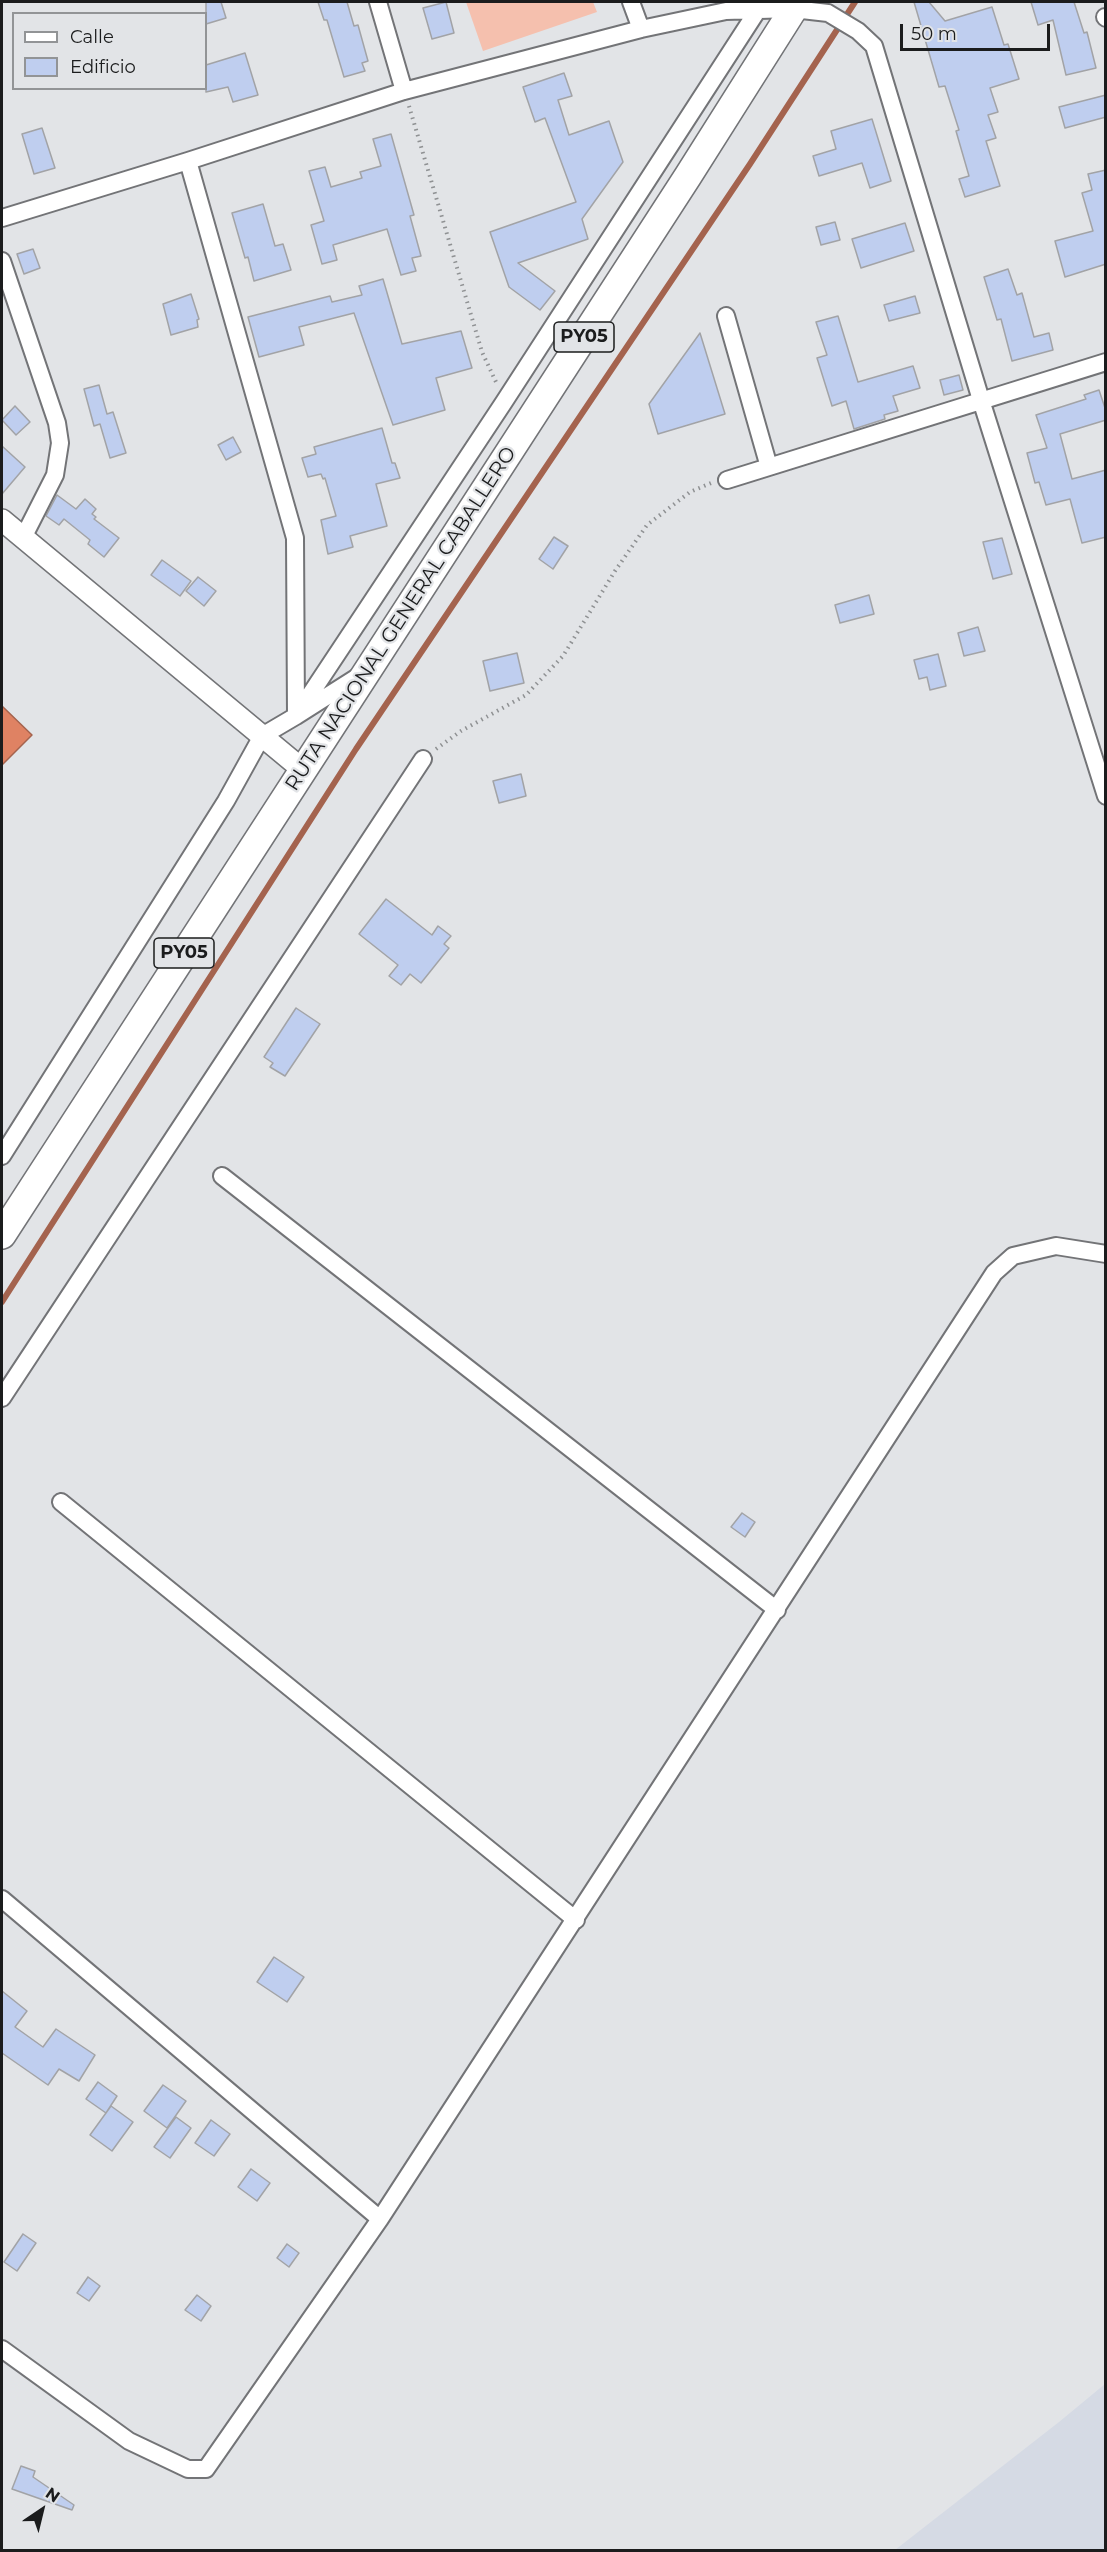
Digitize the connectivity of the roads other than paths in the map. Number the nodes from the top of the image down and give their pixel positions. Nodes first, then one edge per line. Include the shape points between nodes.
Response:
1 (378, 2) edge
2 (631, 2) edge
3 (795, 5) edge
4 (761, 6) edge
5 (641, 29) junction
6 (404, 91) junction
7 (188, 161) junction
8 (2, 218) edge
9 (2, 261) edge
10 (726, 316) dead end
11 (1106, 362) edge
12 (981, 400) junction
13 (769, 467) junction
14 (727, 480) road end
15 (2, 520) edge
16 (23, 538) junction
17 (368, 671) junction
18 (296, 716) junction
19 (262, 736) junction
20 (423, 759) road end
21 (303, 770) junction
22 (1106, 796) edge
23 (2, 1156) edge
24 (222, 1176) dead end
25 (2, 1235) edge
26 (1106, 1254) edge
27 (2, 1398) edge
28 (61, 1502) dead end
29 (777, 1610) junction
30 (2, 1899) edge
31 (576, 1920) junction
32 (380, 2218) junction
33 (2, 2349) edge

1 - 6 street
2 - 5 street
3 - 4 street
3 - 12 street via 828,13 874,46
3 - 17 highway, RUTA NACIONAL GENERAL CABALLERO / PY05
4 - 5 street
4 - 18 street
5 - 6 street
6 - 7 street
7 - 8 street
7 - 18 street via 295,538
9 - 16 street via 60,442 55,475
10 - 13 street
11 - 12 street
12 - 13 street
12 - 22 street
13 - 14 street
15 - 16 street
16 - 19 street
17 - 18 street
17 - 21 highway, RUTA NACIONAL GENERAL CABALLERO / PY05
18 - 19 street
19 - 21 street
19 - 23 street via 219,812
20 - 27 street
21 - 25 highway, RUTA NACIONAL GENERAL CABALLERO / PY05
24 - 29 street
26 - 29 street via 1056,1246 1014,1256 994,1273
28 - 31 street
29 - 31 street
30 - 32 street
31 - 32 street
32 - 33 street via 206,2469 188,2469 129,2441

